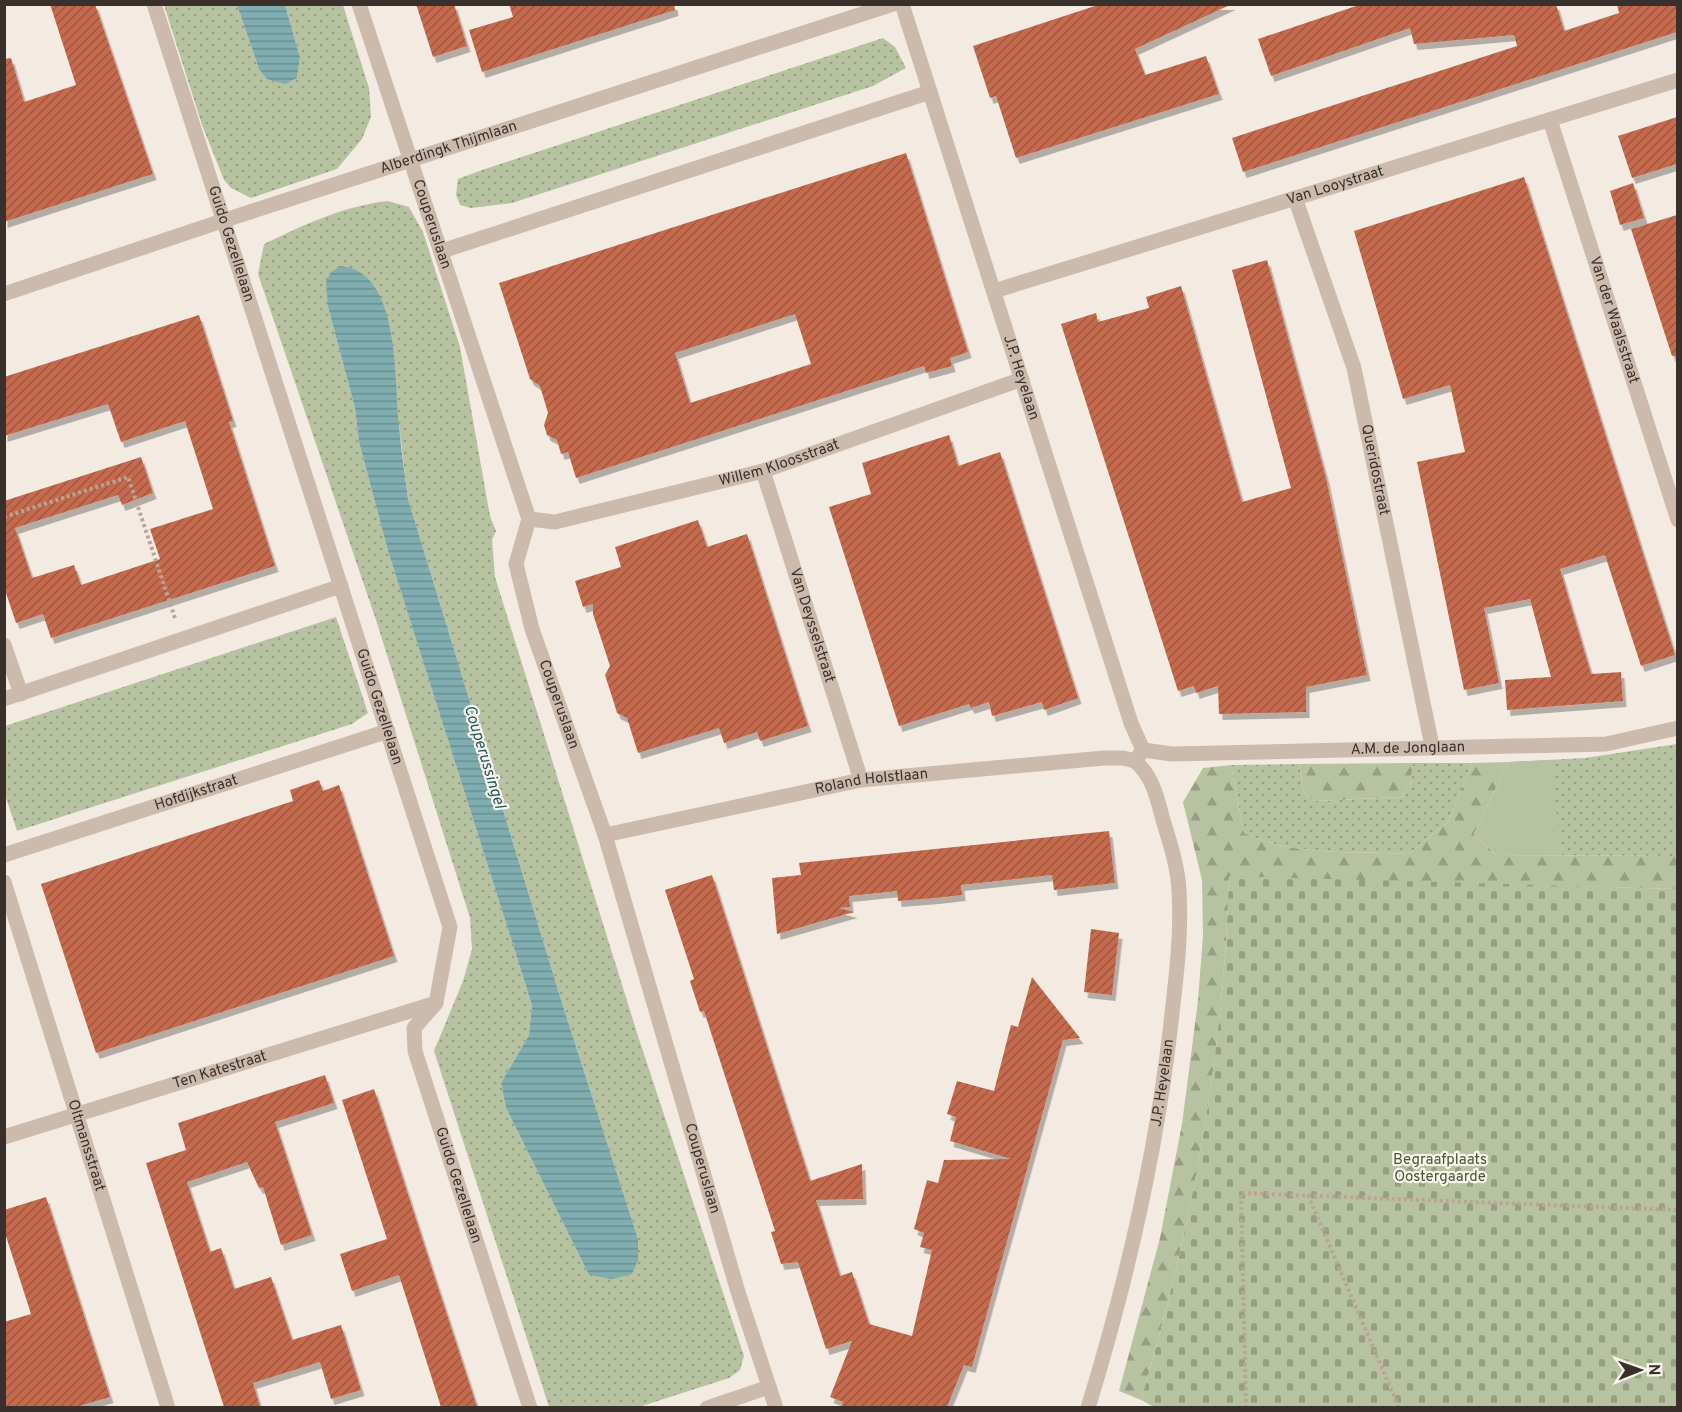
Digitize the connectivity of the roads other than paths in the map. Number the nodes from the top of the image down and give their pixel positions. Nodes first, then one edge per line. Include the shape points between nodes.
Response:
1 (154, 4) edge
2 (359, 4) edge
3 (894, 4) edge
4 (902, 4) edge
5 (1677, 80) edge
6 (930, 92) junction
7 (1550, 120) junction
8 (411, 160) junction
9 (1295, 198) junction
10 (222, 221) junction
11 (442, 251) junction
12 (994, 291) junction
13 (4, 294) edge
14 (1022, 380) junction
15 (763, 471) junction
16 (529, 519) junction
17 (1677, 520) edge
18 (341, 586) junction
19 (4, 645) edge
20 (21, 694) junction
21 (4, 699) edge
22 (1677, 728) edge
23 (388, 731) junction
24 (1432, 746) junction
25 (1139, 755) junction
26 (861, 780) junction
27 (605, 835) junction
28 (4, 855) edge
29 (4, 882) edge
30 (436, 1003) junction
31 (79, 1116) junction
32 (4, 1137) edge
33 (769, 1387) junction
34 (168, 1407) edge
35 (530, 1407) edge
36 (706, 1407) edge
37 (776, 1407) edge
38 (1088, 1407) edge

1 - 10 street, Guido Gezellelaan
2 - 8 street, Couperuslaan
3 - 8 street, Alberdingk Thijmlaan
4 - 6 street, J.P. Heyelaan
5 - 7 street, Van Looystraat
6 - 11 street
6 - 12 street, J.P. Heyelaan
7 - 9 street, Van Looystraat
7 - 17 street, Van der Waalsstraat
8 - 10 street, Alberdingk Thijmlaan
8 - 11 street, Couperuslaan
9 - 12 street, Van Looystraat
9 - 24 street, Queridostraat via 1354,368
10 - 13 street, Alberdingk Thijmlaan
10 - 18 street, Guido Gezellelaan
11 - 16 street, Couperuslaan
12 - 14 street, J.P. Heyelaan
14 - 15 street, Willem Kloosstraat
14 - 25 street, J.P. Heyelaan
15 - 16 street, Willem Kloosstraat via 555,522
15 - 26 street, Van Deysselstraat
16 - 27 street, Couperuslaan via 516,564 532,629
18 - 20 street
18 - 23 street, Guido Gezellelaan
19 - 20 street
20 - 21 street
22 - 24 street, A.M. de Jonglaan via 1606,744
23 - 28 street, Hofdijkstraat
23 - 30 street, Guido Gezellelaan via 450,927
24 - 25 street, A.M. de Jonglaan
25 - 26 street, Roland Holstlaan
25 - 38 street, J.P. Heyelaan via 1148,772 1171,849 1179,890 1179,922 1153,1149 1122,1290
26 - 27 street, Roland Holstlaan
27 - 33 street, Couperuslaan
29 - 31 street, Oltmansstraat
30 - 31 street, Ten Katestraat
30 - 35 street, Guido Gezellelaan via 414,1028 415,1051
31 - 32 street, Ten Katestraat
31 - 34 street, Oltmansstraat
33 - 36 street
33 - 37 street, Couperuslaan

